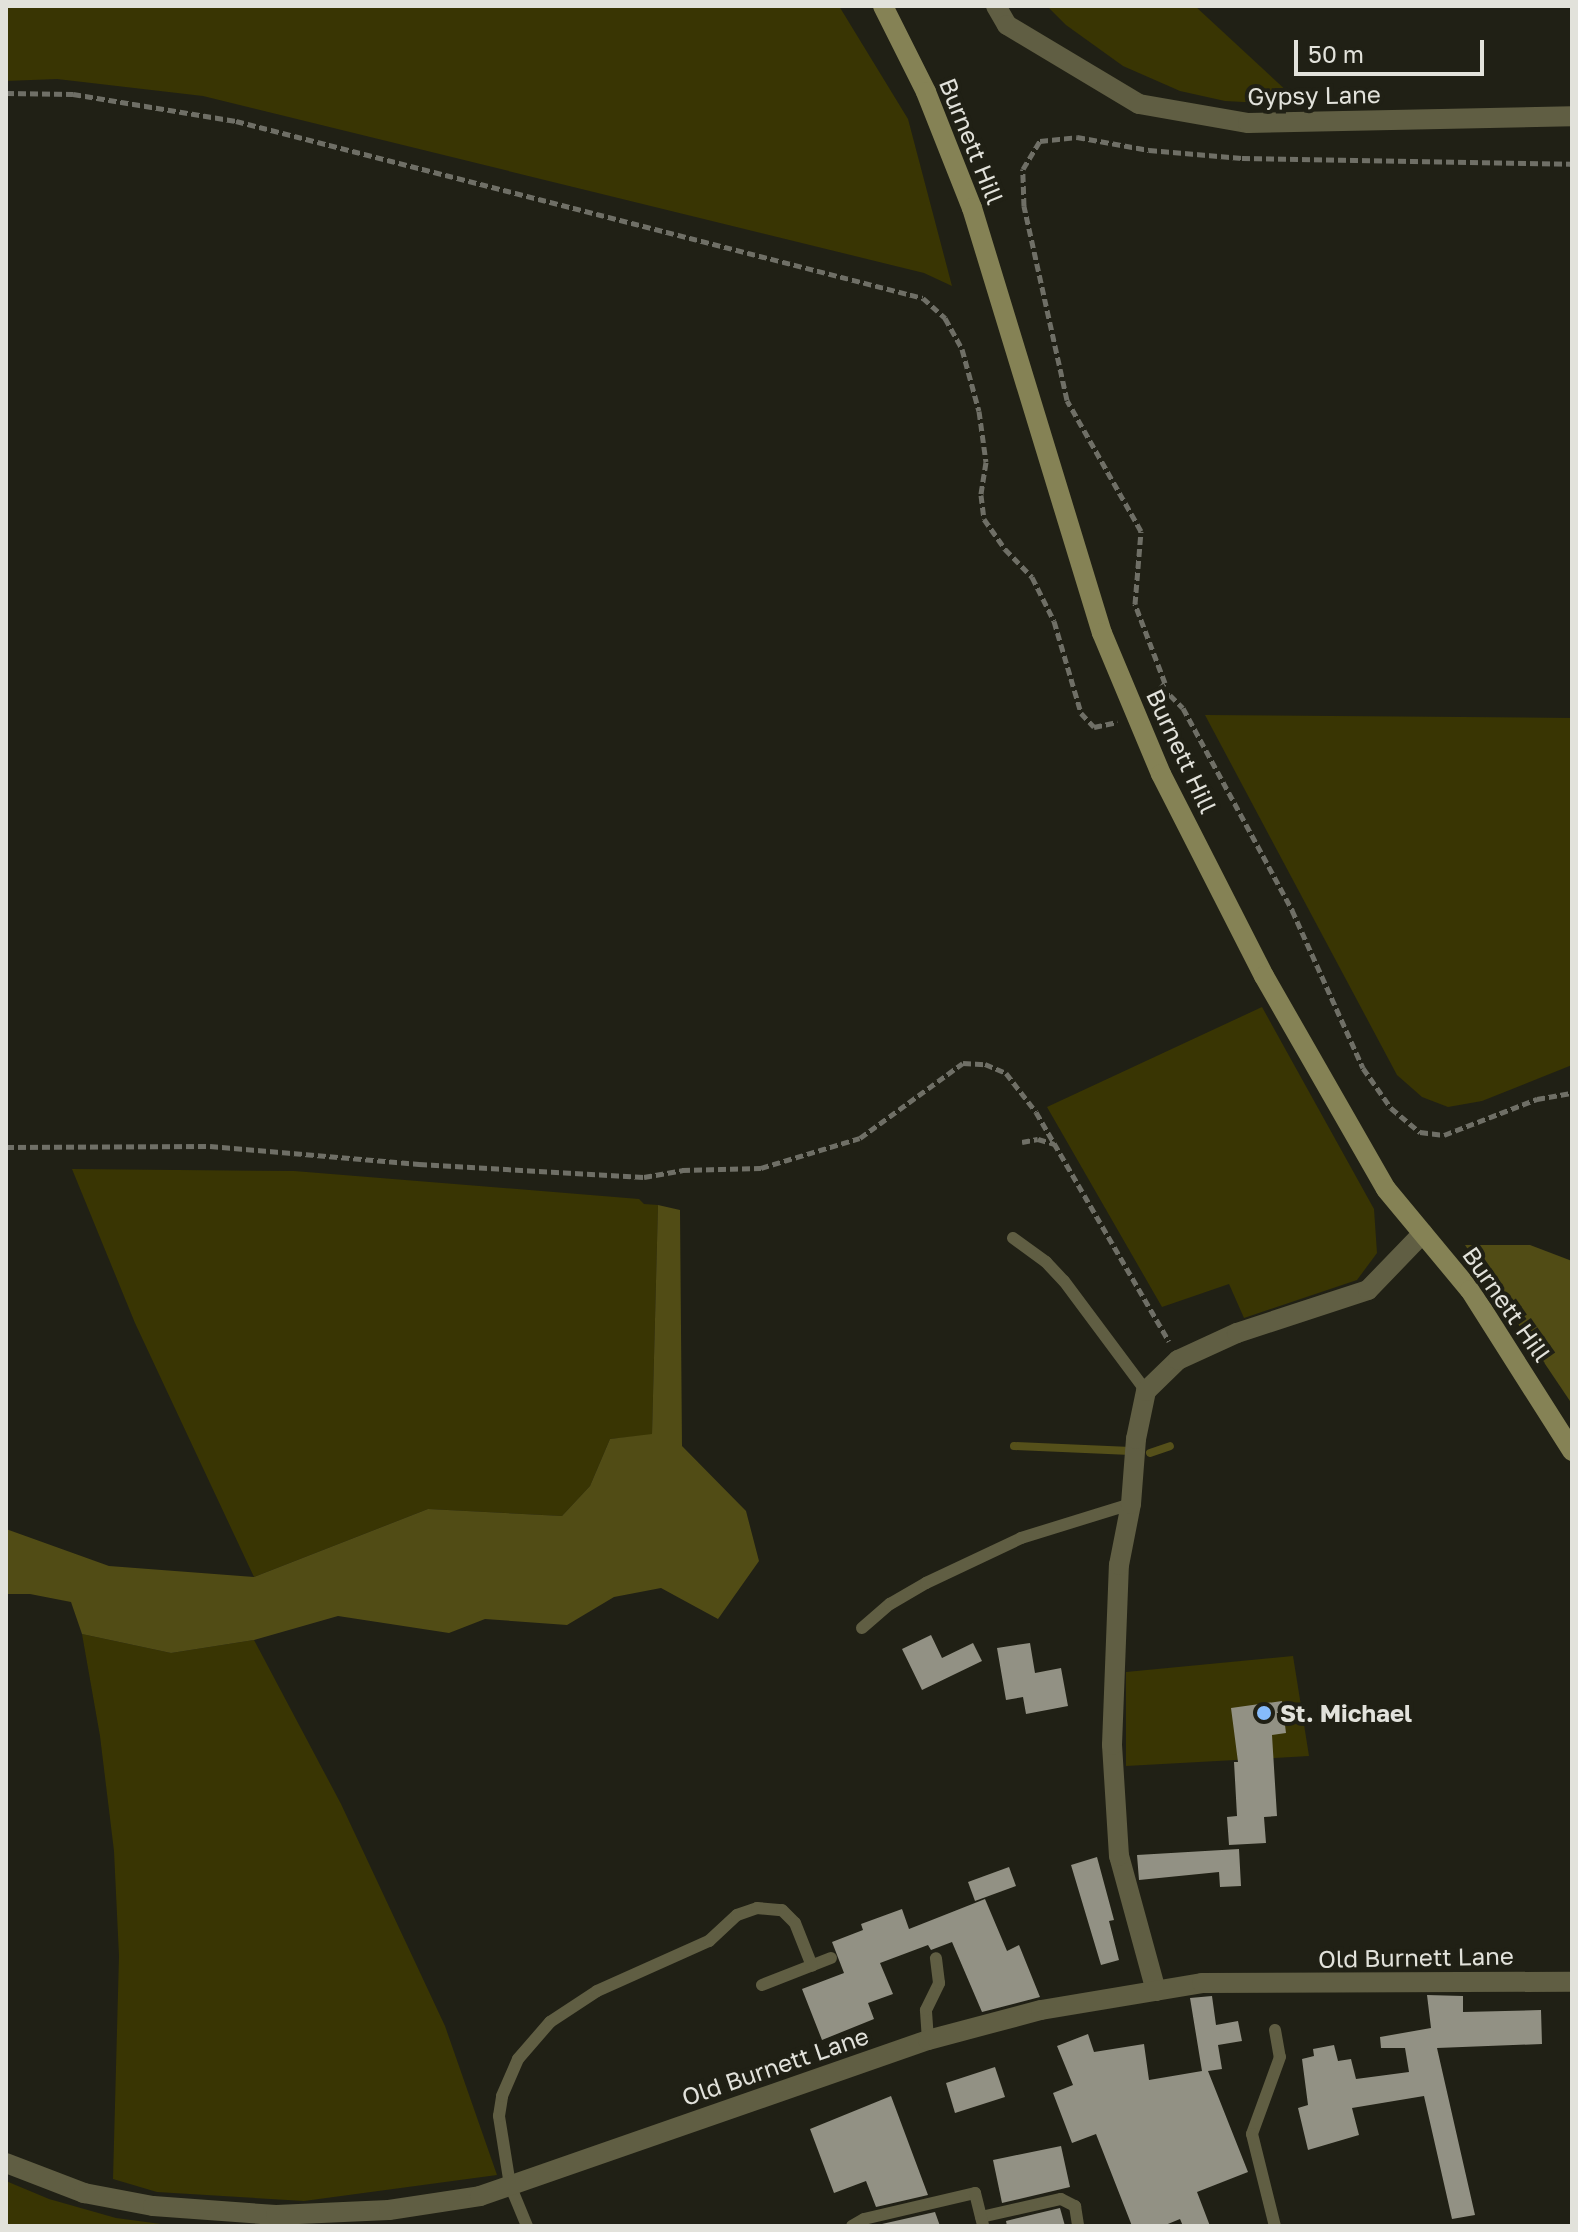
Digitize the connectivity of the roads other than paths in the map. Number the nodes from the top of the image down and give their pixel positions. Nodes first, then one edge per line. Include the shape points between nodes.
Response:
1 (883, 6) edge
2 (996, 6) edge
3 (1572, 116) edge
4 (1423, 1233) junction
5 (1013, 1238) dead end
6 (1146, 1391) junction
7 (1572, 1451) edge
8 (1131, 1504) junction
9 (862, 1628) dead end
10 (831, 1958) dead end
11 (936, 1958) dead end
12 (812, 1966) junction
13 (1572, 1982) edge
14 (762, 1985) dead end
15 (1156, 1991) junction
16 (1275, 2030) dead end
17 (928, 2040) junction
18 (6, 2163) edge
19 (510, 2185) junction
20 (982, 2222) edge
21 (527, 2226) edge
22 (852, 2226) edge
23 (1078, 2226) edge
24 (1275, 2226) edge

1 - 4 main road, Burnett Hill via 926,92 972,208 1071,540 1133,711 1327,1091 1386,1189
2 - 3 street, Gypsy Lane via 1007,25 1139,104 1248,123
4 - 6 street via 1368,1290 1237,1333 1178,1360
4 - 7 main road, Burnett Hill via 1501,1335
5 - 6 lane via 1064,1281
6 - 8 street
8 - 9 lane via 1008,1544 926,1583
8 - 15 street via 1119,1565 1112,1745 1119,1856
10 - 12 lane
11 - 17 lane via 939,1983 926,2010
12 - 14 lane
12 - 19 lane via 795,1923 782,1910 757,1908 737,1915 709,1941 597,1991 550,2022 518,2059 502,2096 499,2116
13 - 15 street, Old Burnett Lane via 1202,1983
15 - 17 street, Old Burnett Lane via 1041,2010
16 - 24 lane via 1280,2057 1252,2134
17 - 19 street, Old Burnett Lane
18 - 19 street, Old Burnett Lane via 84,2193 125,2201 276,2215 389,2210 480,2196
19 - 21 lane
20 - 22 lane via 975,2193
20 - 23 lane via 1061,2199 1075,2206

